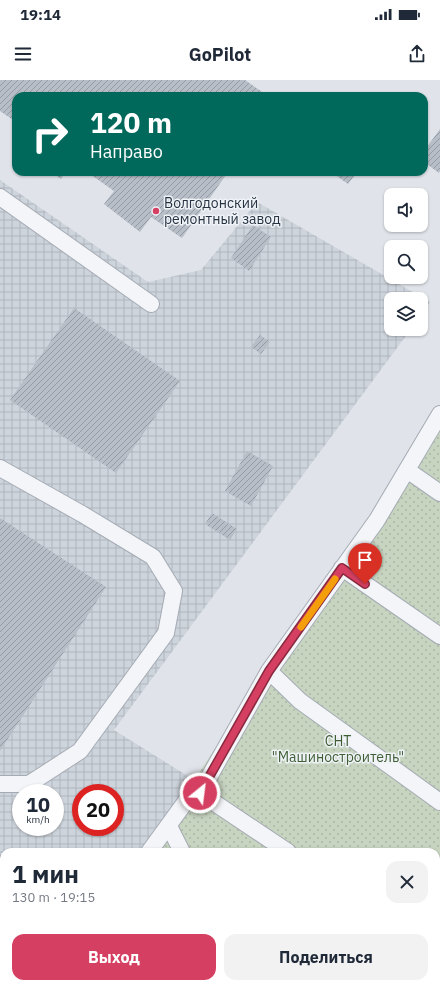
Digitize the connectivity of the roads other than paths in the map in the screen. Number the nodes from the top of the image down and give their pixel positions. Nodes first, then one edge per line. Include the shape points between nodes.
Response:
1 (0, 197) edge
2 (151, 304) dead end
3 (440, 414) edge
4 (0, 468) edge
5 (407, 470) junction
6 (440, 493) edge
7 (342, 568) junction
8 (440, 636) edge
9 (269, 671) junction
10 (0, 784) edge
11 (200, 793) junction
12 (440, 802) edge
13 (168, 826) junction
14 (152, 848) edge
15 (180, 848) edge
16 (282, 848) edge

1 - 2 lane
3 - 5 lane
4 - 10 lane via 153,557 174,591 166,633 80,751 29,784
5 - 6 lane
5 - 7 lane via 377,520
7 - 8 lane
7 - 9 lane
9 - 11 lane
9 - 12 lane via 300,701
11 - 13 lane via 189,797
11 - 16 lane
13 - 14 lane
13 - 15 lane

